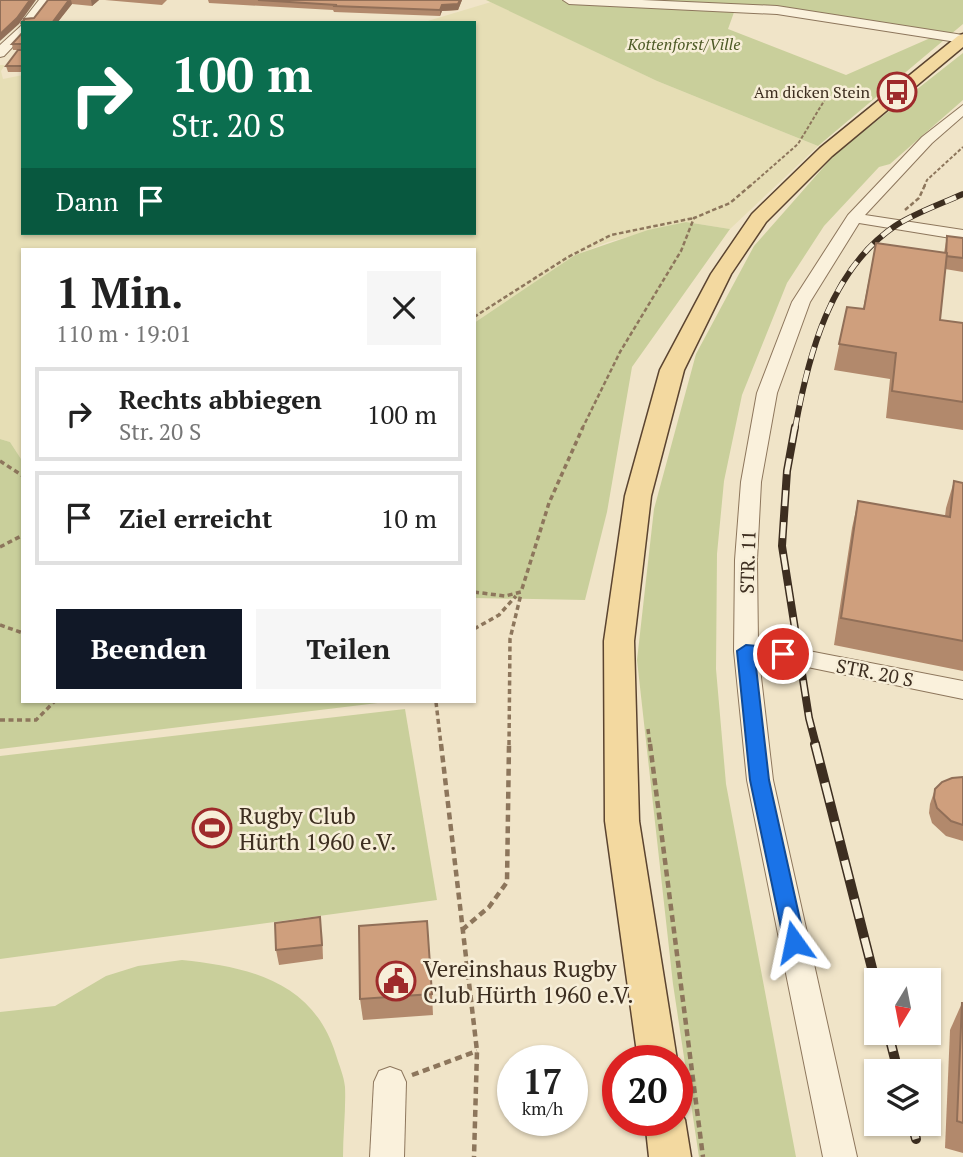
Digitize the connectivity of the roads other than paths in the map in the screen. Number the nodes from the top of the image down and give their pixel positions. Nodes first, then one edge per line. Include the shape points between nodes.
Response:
1 (46, 0) edge
2 (569, 0) edge
3 (29, 21) edge
4 (21, 30) edge
5 (963, 39) edge
6 (0, 53) edge
7 (963, 109) edge
8 (854, 218) junction
9 (963, 235) edge
10 (746, 651) junction
11 (963, 690) edge
12 (655, 1045) edge
13 (390, 1082) road end
14 (667, 1136) edge
15 (387, 1157) edge
16 (670, 1157) edge
17 (841, 1157) edge

1 - 3 street
2 - 5 street via 777,10
4 - 6 street
5 - 12 main road via 759,218 721,274 672,370 638,496 619,641 622,821
7 - 8 street, STR. 11 via 909,158
8 - 9 street
8 - 10 street, STR. 11 via 801,302 767,393 751,482
10 - 11 street, STR. 20 S
10 - 17 street, STR. 11 via 760,780
13 - 15 street
14 - 16 main road

